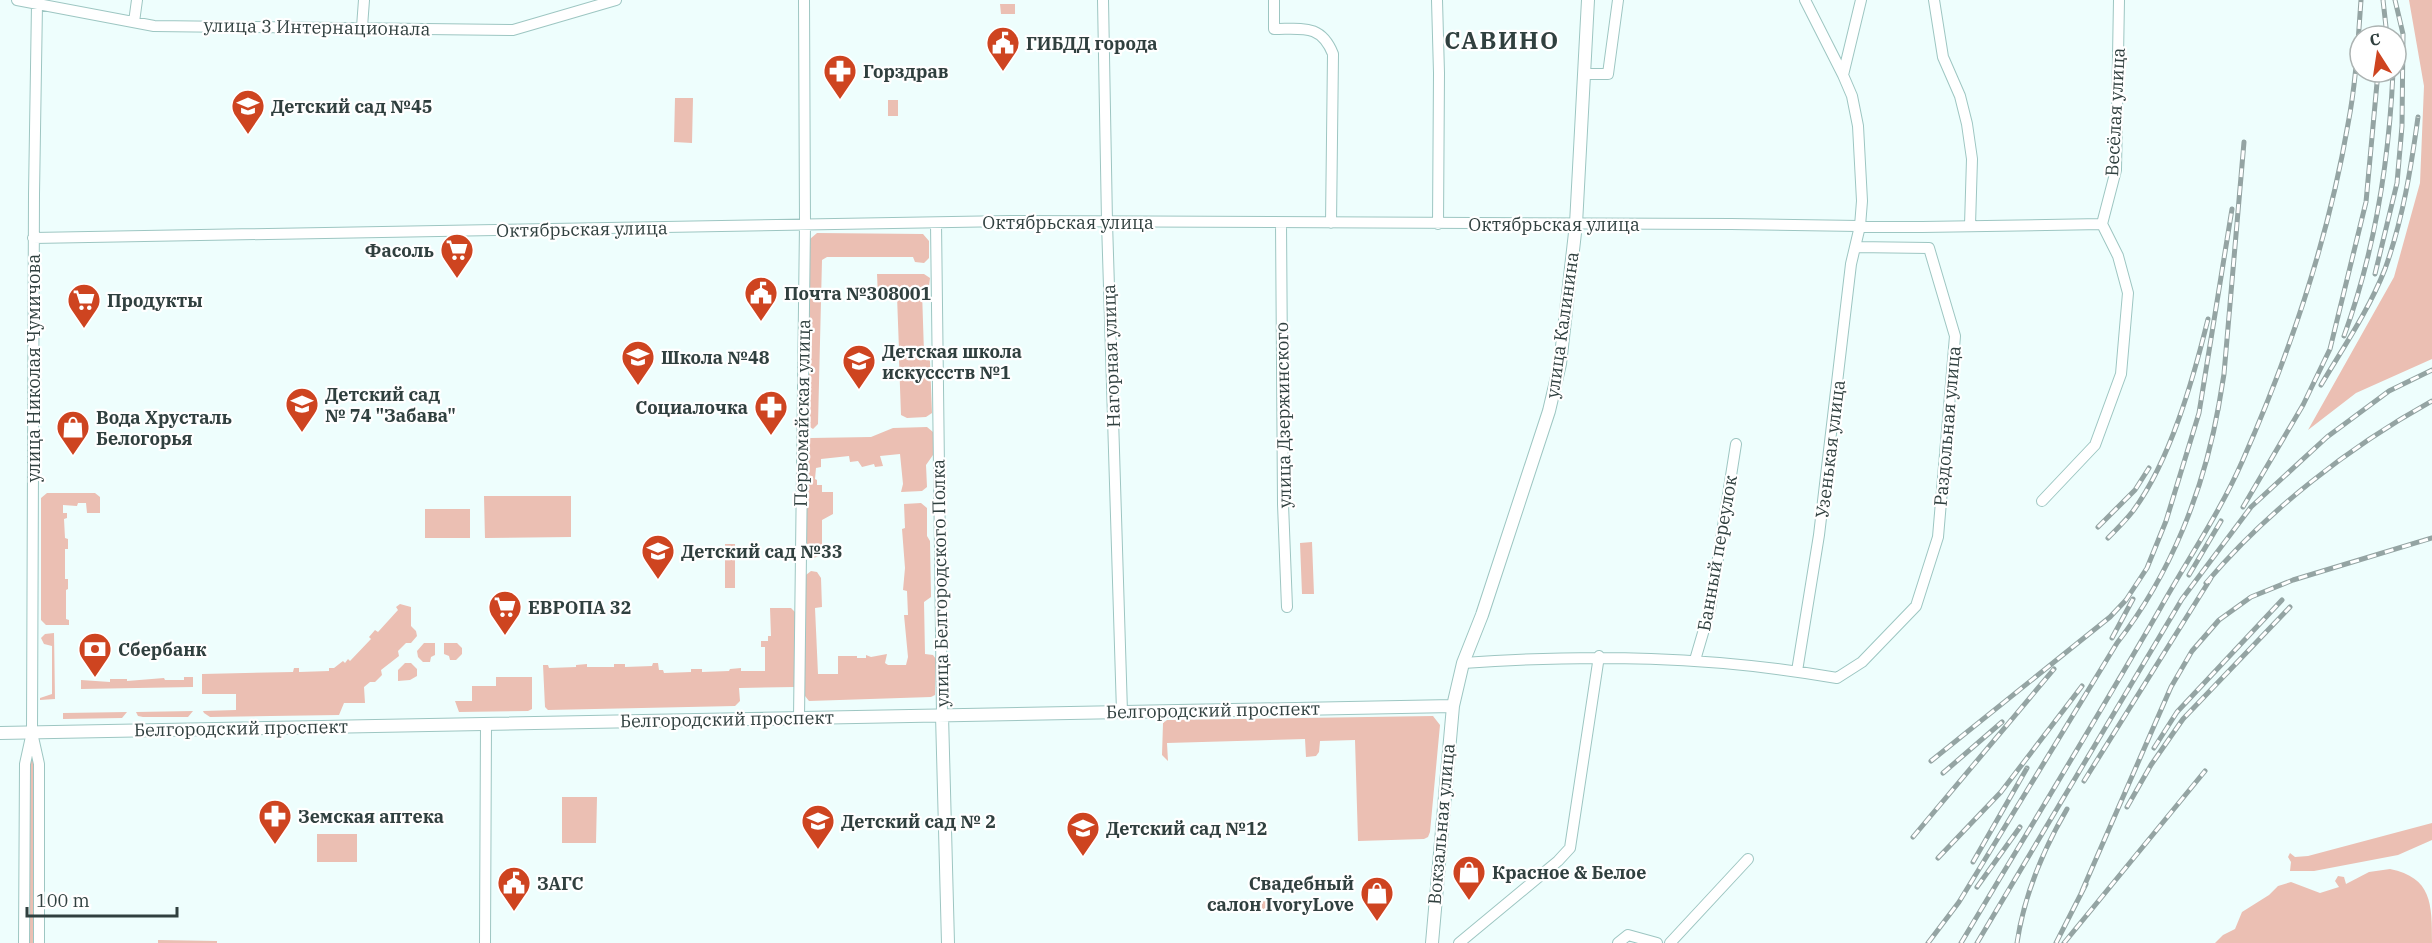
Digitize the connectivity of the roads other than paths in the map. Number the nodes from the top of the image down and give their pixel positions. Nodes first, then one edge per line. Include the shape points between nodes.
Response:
1 (16, 0) edge
2 (137, 0) edge
3 (364, 0) edge
4 (616, 0) edge
5 (804, 0) edge
6 (1103, 0) edge
7 (1274, 0) edge
8 (1437, 0) edge
9 (1588, 0) edge
10 (1618, 0) edge
11 (1805, 0) edge
12 (1861, 0) edge
13 (1935, 0) edge
14 (2119, 0) edge
15 (37, 4) junction
16 (134, 22) junction
17 (362, 27) junction
18 (1584, 74) junction
19 (1843, 75) junction
20 (1107, 222) junction
21 (936, 223) junction
22 (1281, 223) junction
23 (1331, 223) junction
24 (805, 224) junction
25 (1438, 224) junction
26 (1576, 224) junction
27 (2102, 224) junction
28 (1970, 225) junction
29 (1860, 226) junction
30 (33, 238) junction
31 (1855, 247) junction
32 (1736, 444) dead end
33 (2042, 501) dead end
34 (1287, 607) dead end
35 (1599, 656) junction
36 (1695, 660) junction
37 (1463, 663) junction
38 (1797, 671) junction
39 (1453, 706) junction
40 (1122, 712) junction
41 (942, 716) junction
42 (799, 718) junction
43 (486, 724) junction
44 (32, 732) junction
45 (0, 733) edge
46 (1748, 859) dead end
47 (24, 943) edge
48 (39, 943) edge
49 (485, 943) edge
50 (948, 943) edge
51 (1432, 943) edge
52 (1459, 943) edge
53 (1618, 943) edge
54 (1657, 943) edge
55 (1670, 943) edge

1 - 15 street, улица 3 Интернационала
2 - 16 street
3 - 17 street
4 - 17 street, улица 3 Интернационала via 513,30
5 - 24 street, Первомайская улица
6 - 20 street, Нагорная улица
7 - 23 street via 1275,29 1316,30 1328,40 1333,54
8 - 25 street
9 - 18 main road, улица Калинина
10 - 18 street via 1608,74
11 - 19 street, Узенькая улица
12 - 19 street
13 - 28 street via 1943,57 1967,124 1972,159
14 - 27 street, Весёлая улица via 2116,170
15 - 16 street, улица 3 Интернационала
15 - 30 street, улица Николая Чумичова
16 - 17 street, улица 3 Интернационала via 154,26
18 - 26 main road, улица Калинина
19 - 29 street, Узенькая улица via 1858,126
20 - 21 street, Октябрьская улица
20 - 22 street, Октябрьская улица
20 - 40 street, Нагорная улица
21 - 24 street, Октябрьская улица
21 - 41 street, улица Белгородского Полка
22 - 23 street, Октябрьская улица
22 - 34 street, улица Дзержинского
23 - 25 street, Октябрьская улица
24 - 30 street, Октябрьская улица
24 - 42 street, Первомайская улица
25 - 26 street, Октябрьская улица
26 - 29 street, Октябрьская улица
26 - 37 main road, улица Калинина via 1560,364 1549,411
27 - 28 street, Октябрьская улица
27 - 33 street via 2118,256 2128,293 2121,374 2095,445
28 - 29 street, Октябрьская улица
29 - 31 street, Узенькая улица
30 - 44 street, улица Николая Чумичова
31 - 38 street, Узенькая улица via 1819,535
31 - 38 street, Раздольная улица via 1929,248 1955,336 1938,537 1916,606 1862,662 1837,678
32 - 36 street, Банный переулок via 1710,609
35 - 36 street
35 - 37 street
35 - 52 street via 1570,848
36 - 38 street
37 - 39 main road, улица Калинина
39 - 40 main road, Белгородский проспект
39 - 51 main road, Вокзальная улица
40 - 41 main road, Белгородский проспект
41 - 42 main road, Белгородский проспект
41 - 50 main road, улица Белгородского Полка
42 - 43 main road, Белгородский проспект
43 - 44 main road, Белгородский проспект
43 - 49 street
44 - 45 main road, Белгородский проспект
44 - 47 street, улица Николая Чумичова via 24,764
44 - 48 street, улица Николая Чумичова via 39,764
46 - 55 street
53 - 54 street via 1628,935

